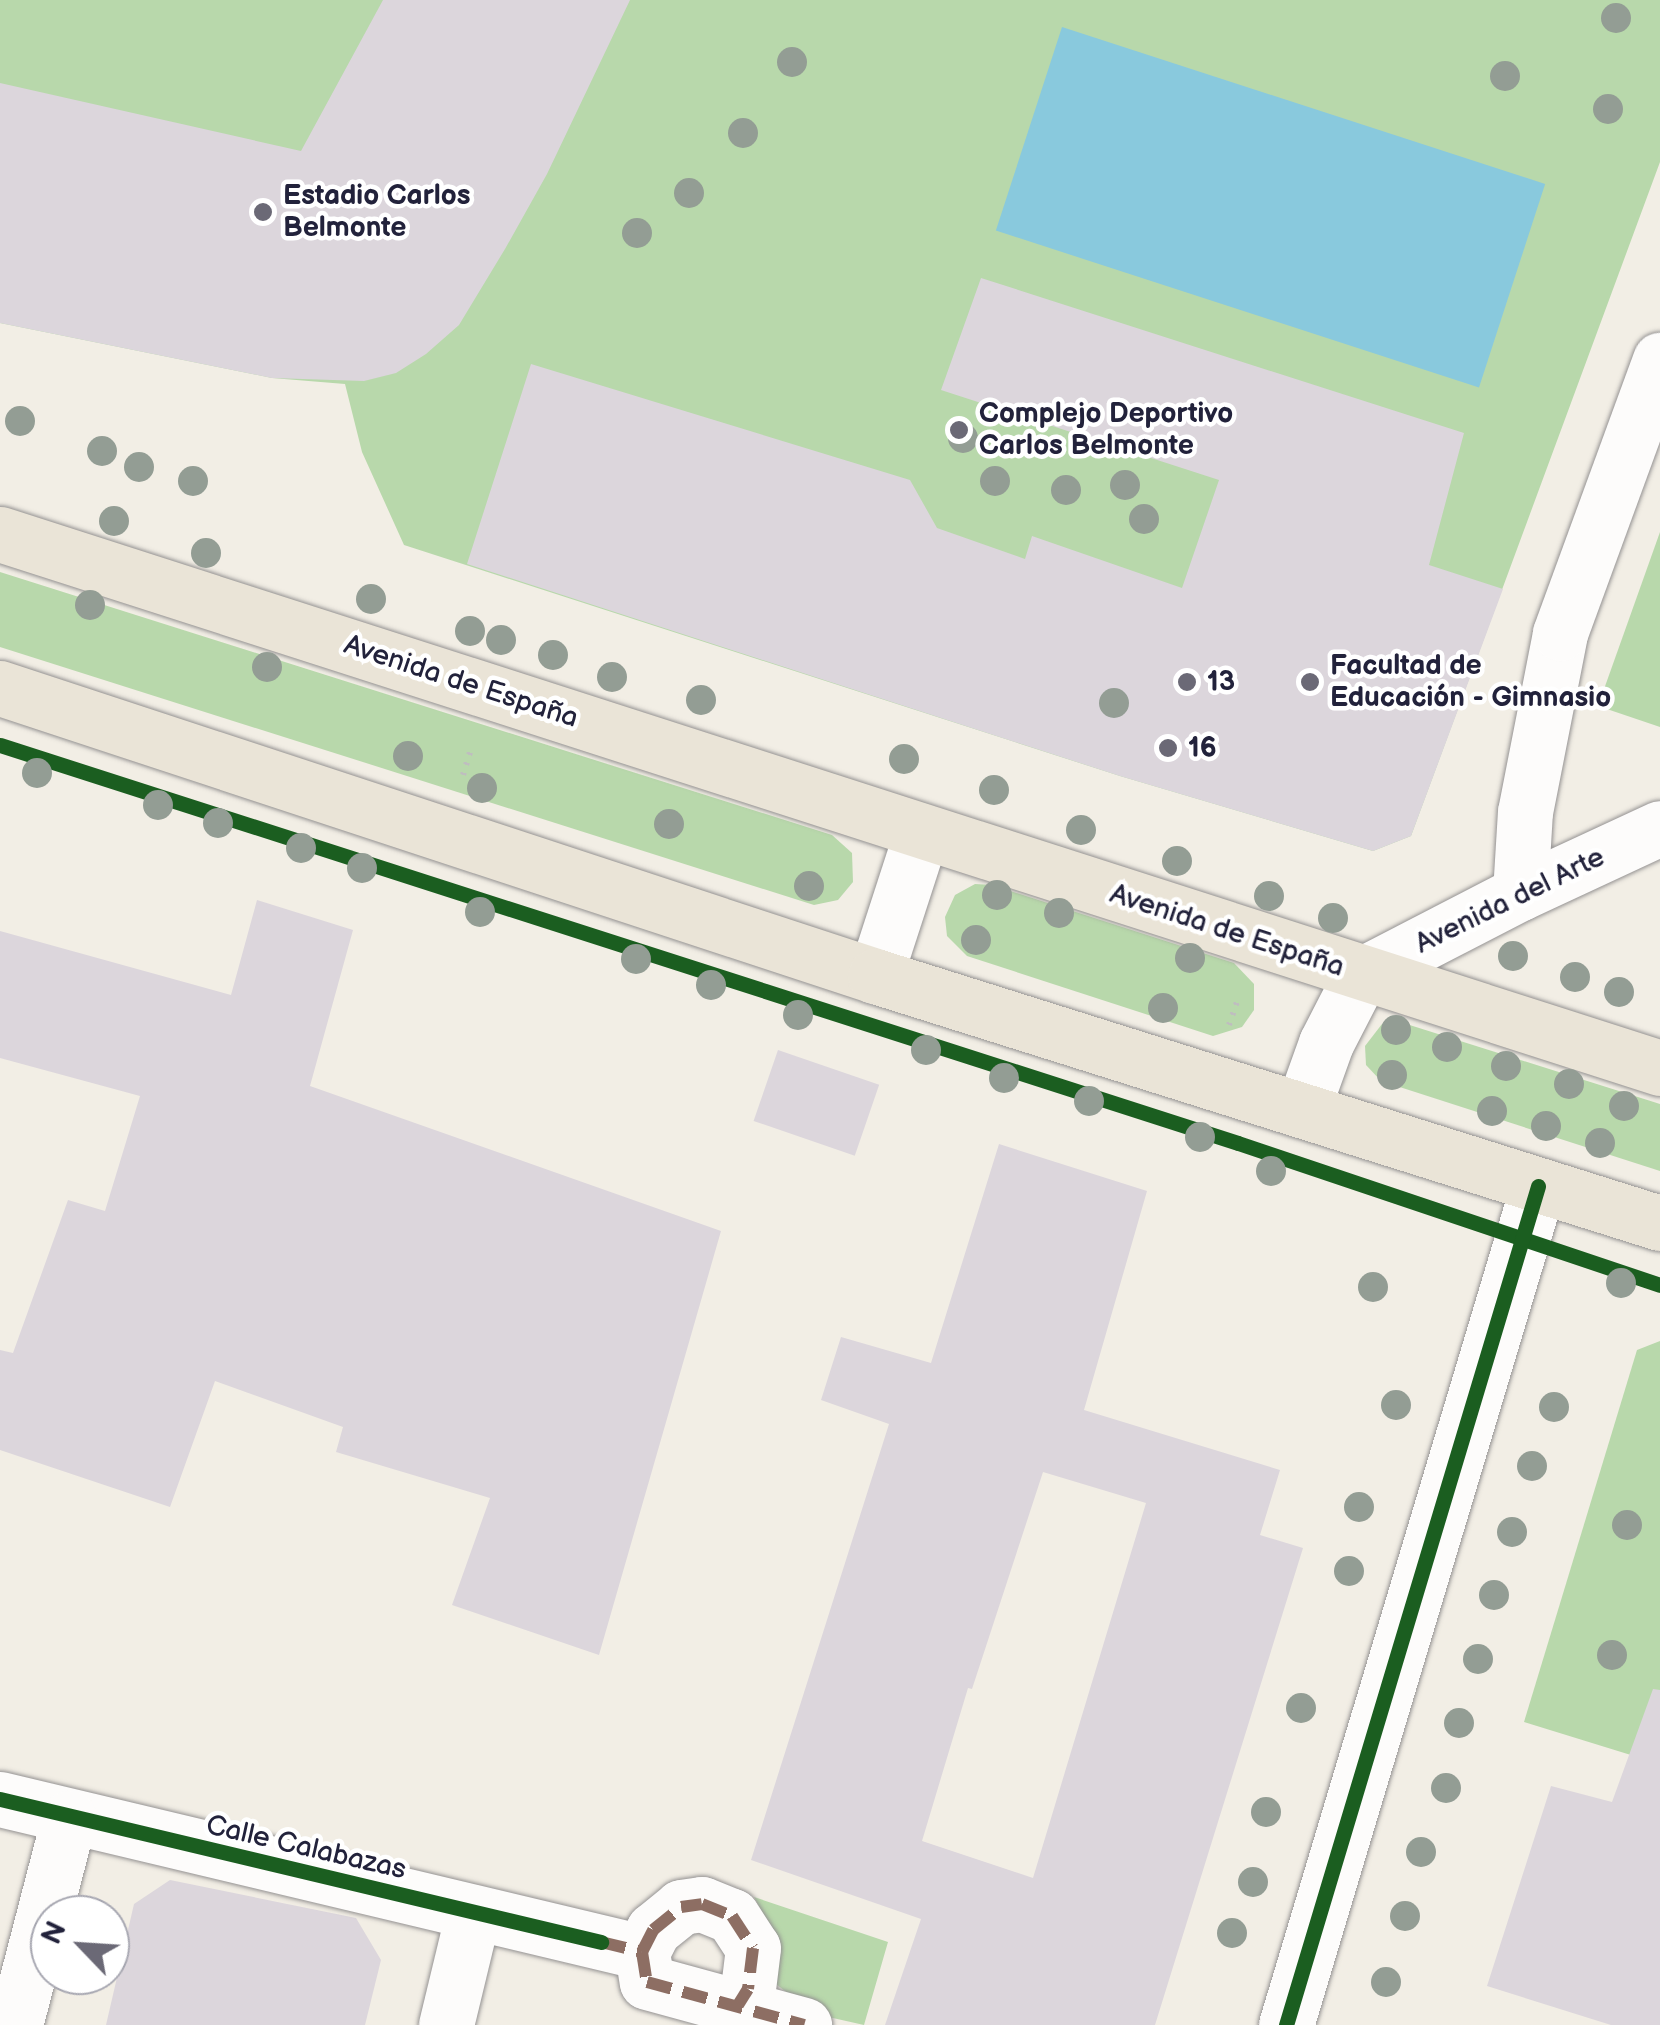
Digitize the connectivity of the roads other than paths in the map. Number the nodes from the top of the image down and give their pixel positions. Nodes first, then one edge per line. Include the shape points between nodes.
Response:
1 (1660, 360) edge
2 (0, 534) edge
3 (0, 688) edge
4 (922, 830) junction
5 (1645, 846) edge
6 (1520, 893) junction
7 (1361, 975) junction
8 (875, 976) junction
9 (1660, 1068) edge
10 (1302, 1110) junction
11 (1538, 1186) junction
12 (1660, 1223) edge
13 (0, 1799) edge
14 (69, 1818) junction
15 (473, 1913) junction
16 (621, 1947) junction
17 (738, 2004) junction
18 (15, 2025) edge
19 (446, 2025) edge
20 (804, 2025) edge
21 (1286, 2025) edge

1 - 6 street via 1560,633 1525,812
2 - 4 main road, Avenida de España
3 - 8 main road
4 - 7 main road, Avenida de España
4 - 8 street
5 - 6 street, Avenida del Arte
6 - 7 street, Avenida del Arte
7 - 9 main road, Avenida de España
7 - 10 street, Avenida de España
8 - 10 main road
10 - 11 main road
11 - 12 main road
11 - 21 street
13 - 14 street, Calle Calabazas
14 - 15 street, Calle Calabazas
14 - 18 street
15 - 16 street, Calle Calabazas
15 - 19 street
16 - 17 street via 647,1982
16 - 17 street via 680,1907 702,1904 732,1916 754,1948 748,1989
17 - 20 street

